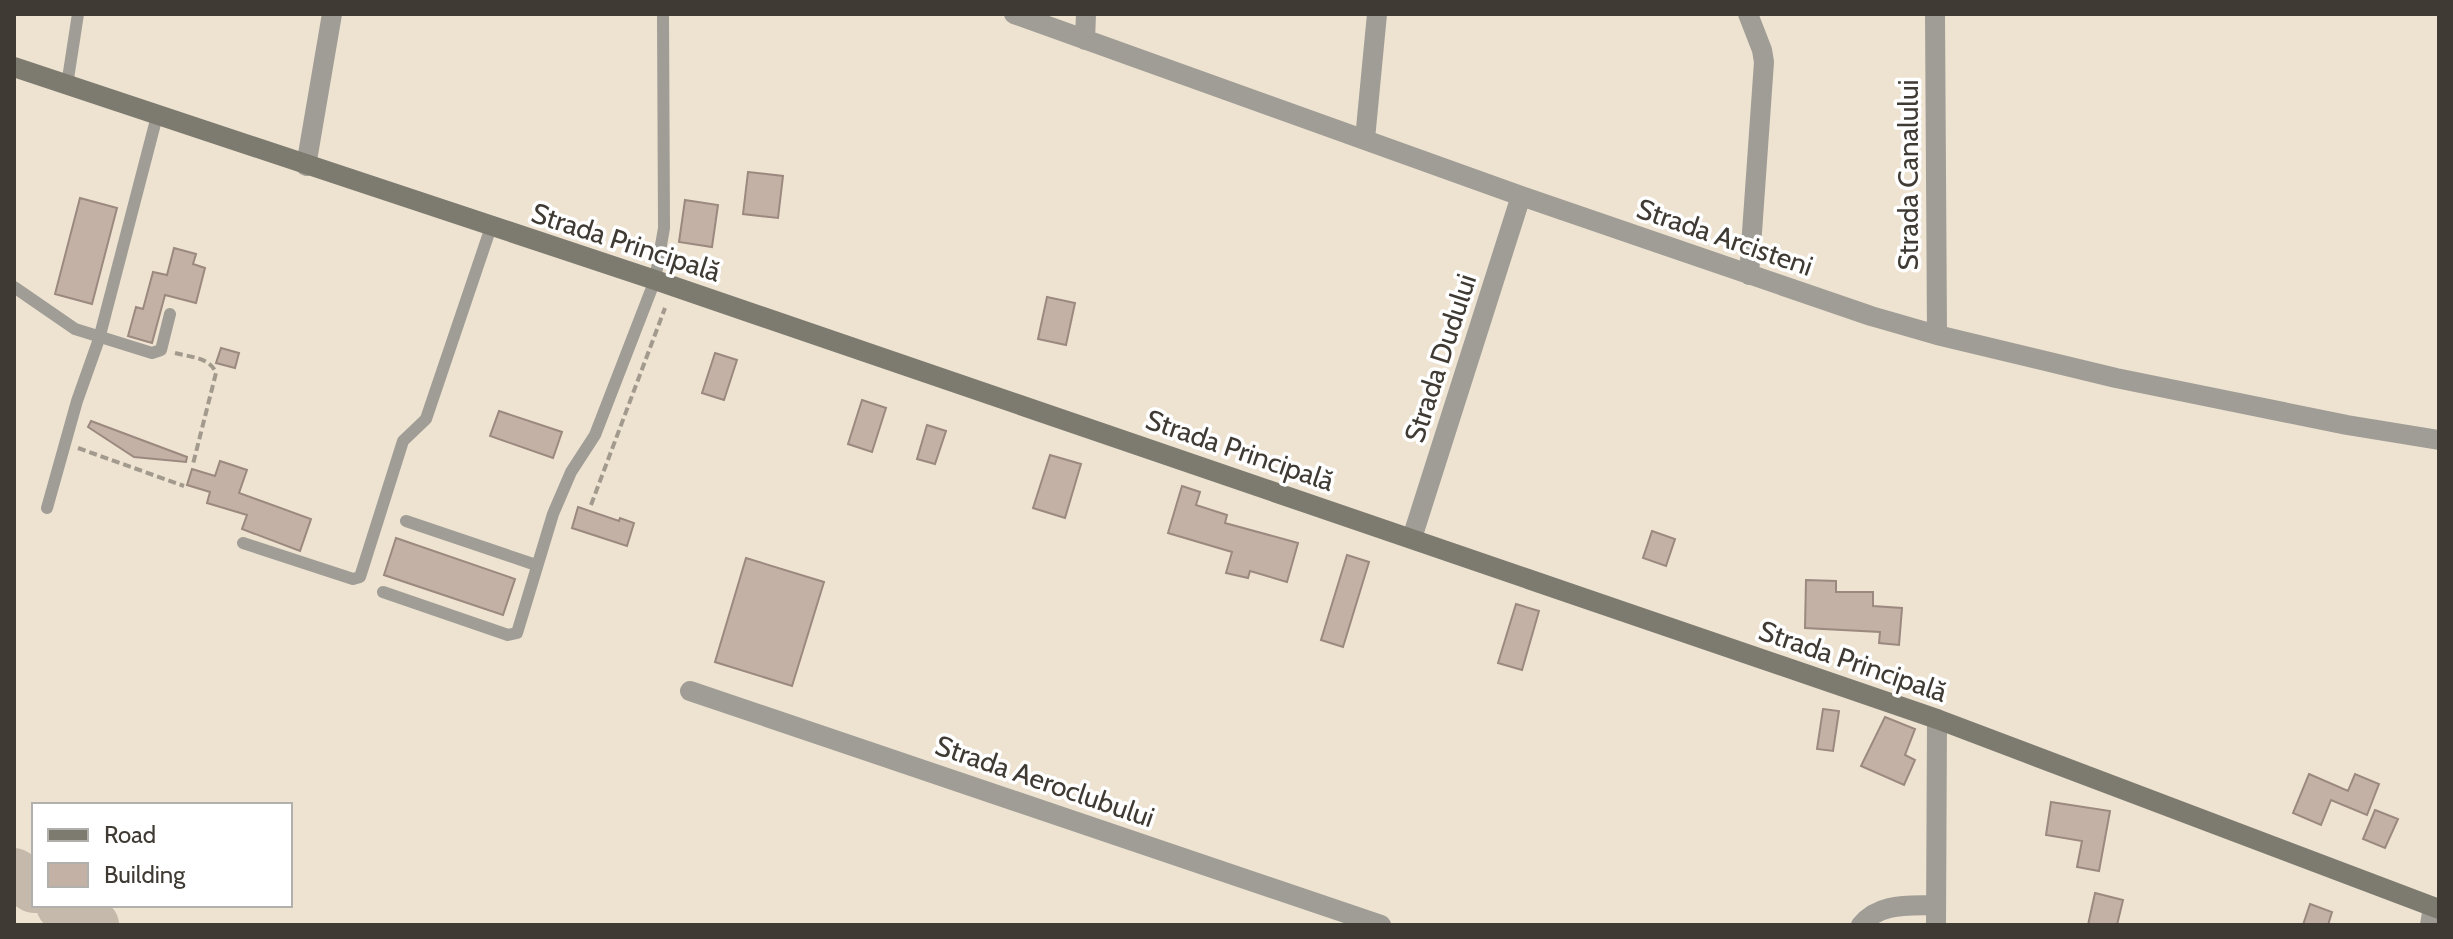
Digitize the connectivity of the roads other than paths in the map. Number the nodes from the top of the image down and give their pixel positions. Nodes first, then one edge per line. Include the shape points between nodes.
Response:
1 (78, 14) edge
2 (332, 14) edge
3 (663, 14) edge
4 (1014, 14) edge
5 (1086, 14) edge
6 (1377, 14) edge
7 (1748, 14) edge
8 (1935, 14) edge
9 (1085, 40) junction
10 (14, 67) edge
11 (67, 85) junction
12 (157, 116) junction
13 (1365, 139) junction
14 (306, 166) junction
15 (1521, 196) junction
16 (491, 227) junction
17 (1749, 275) junction
18 (655, 280) junction
19 (14, 287) edge
20 (170, 314) dead end
21 (1937, 335) junction
22 (99, 339) junction
23 (2439, 440) edge
24 (47, 508) dead end
25 (406, 521) dead end
26 (1412, 538) junction
27 (243, 543) dead end
28 (536, 565) junction
29 (383, 592) dead end
30 (690, 691) dead end
31 (1937, 719) junction
32 (2434, 914) edge
33 (1936, 915) edge
34 (1381, 925) edge
35 (1861, 925) edge

1 - 11 lane
2 - 14 street
3 - 18 lane via 664,228
4 - 9 street, Strada Arcisteni
5 - 9 street
6 - 13 street
7 - 17 street via 1764,62
8 - 21 street, Strada Canalului
9 - 13 street, Strada Arcisteni
10 - 11 main road, Strada Principală
11 - 12 main road, Strada Principală
12 - 14 main road, Strada Principală
12 - 22 lane
13 - 15 street, Strada Arcisteni
14 - 16 main road, Strada Principală
15 - 17 street, Strada Arcisteni
15 - 26 street, Strada Dudului
16 - 18 main road, Strada Principală
16 - 27 lane via 426,419 403,441 360,577
17 - 21 street, Strada Arcisteni
18 - 26 main road, Strada Principală
18 - 28 lane via 595,435 564,488
19 - 22 lane
20 - 22 lane via 161,350 152,353
21 - 23 street, Strada Arcisteni via 2116,378
22 - 24 lane
25 - 28 lane
26 - 31 main road, Strada Principală
28 - 29 lane via 515,635
30 - 34 street, Strada Aeroclubului
31 - 32 main road, Strada Principală
31 - 33 street
33 - 35 street via 1894,906 1877,911

